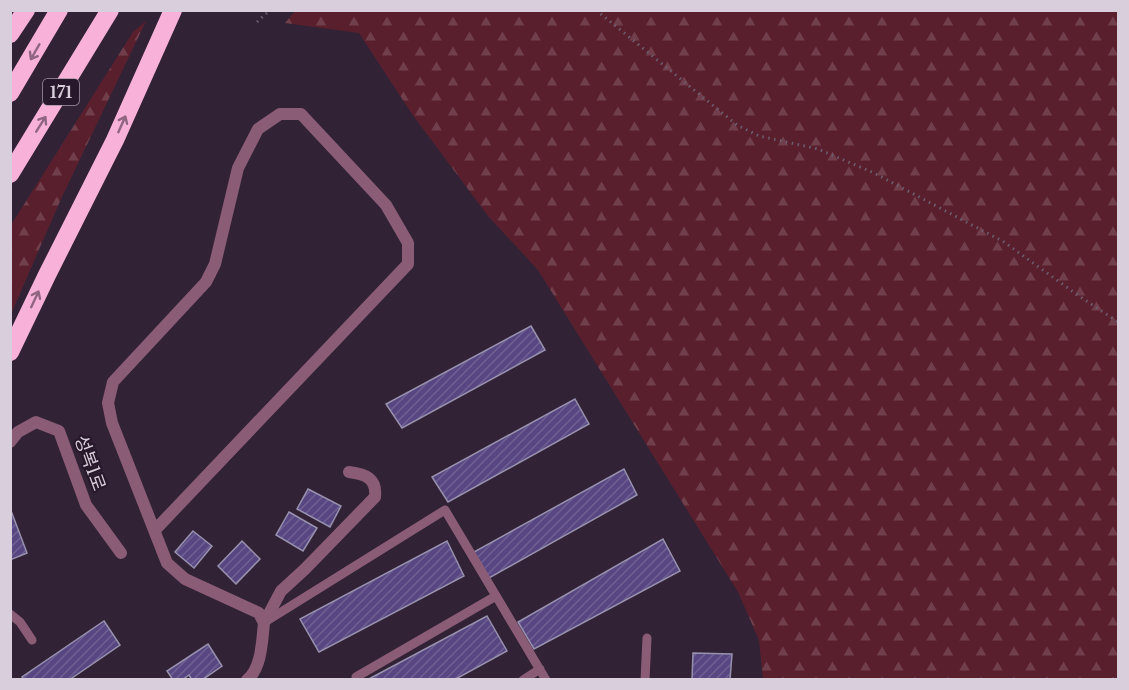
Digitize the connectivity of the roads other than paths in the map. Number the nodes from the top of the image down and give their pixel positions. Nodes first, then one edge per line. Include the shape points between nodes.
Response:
1 (26, 10) edge
2 (59, 10) edge
3 (110, 10) edge
4 (174, 10) edge
5 (10, 34) edge
6 (10, 93) edge
7 (10, 174) edge
8 (10, 352) edge
9 (10, 442) edge
10 (349, 472) dead end
11 (155, 530) junction
12 (121, 553) dead end
13 (496, 596) junction
14 (10, 614) edge
15 (264, 623) junction
16 (647, 638) dead end
17 (32, 640) dead end
18 (540, 669) junction
19 (356, 677) dead end
20 (250, 678) edge
21 (523, 680) edge
22 (546, 680) edge
23 (645, 680) edge

1 - 5 highway
2 -> 6 highway, 171
7 -> 3 highway, 171
8 -> 4 highway via 115,140
9 - 12 street, 성복1로 via 18,432 36,422 59,431 86,504
10 - 15 street via 364,474 372,480 376,489 372,502 281,591
11 - 11 street via 112,423 108,403 113,382 206,282 215,264 238,168 258,129 280,114 302,114 386,205 408,243 408,264
11 - 15 street via 167,563 185,579 259,613
13 - 15 lane via 445,510
13 - 18 lane
13 - 19 lane
14 - 17 lane
15 - 20 street via 260,652
16 - 23 lane
18 - 21 lane
18 - 22 lane

